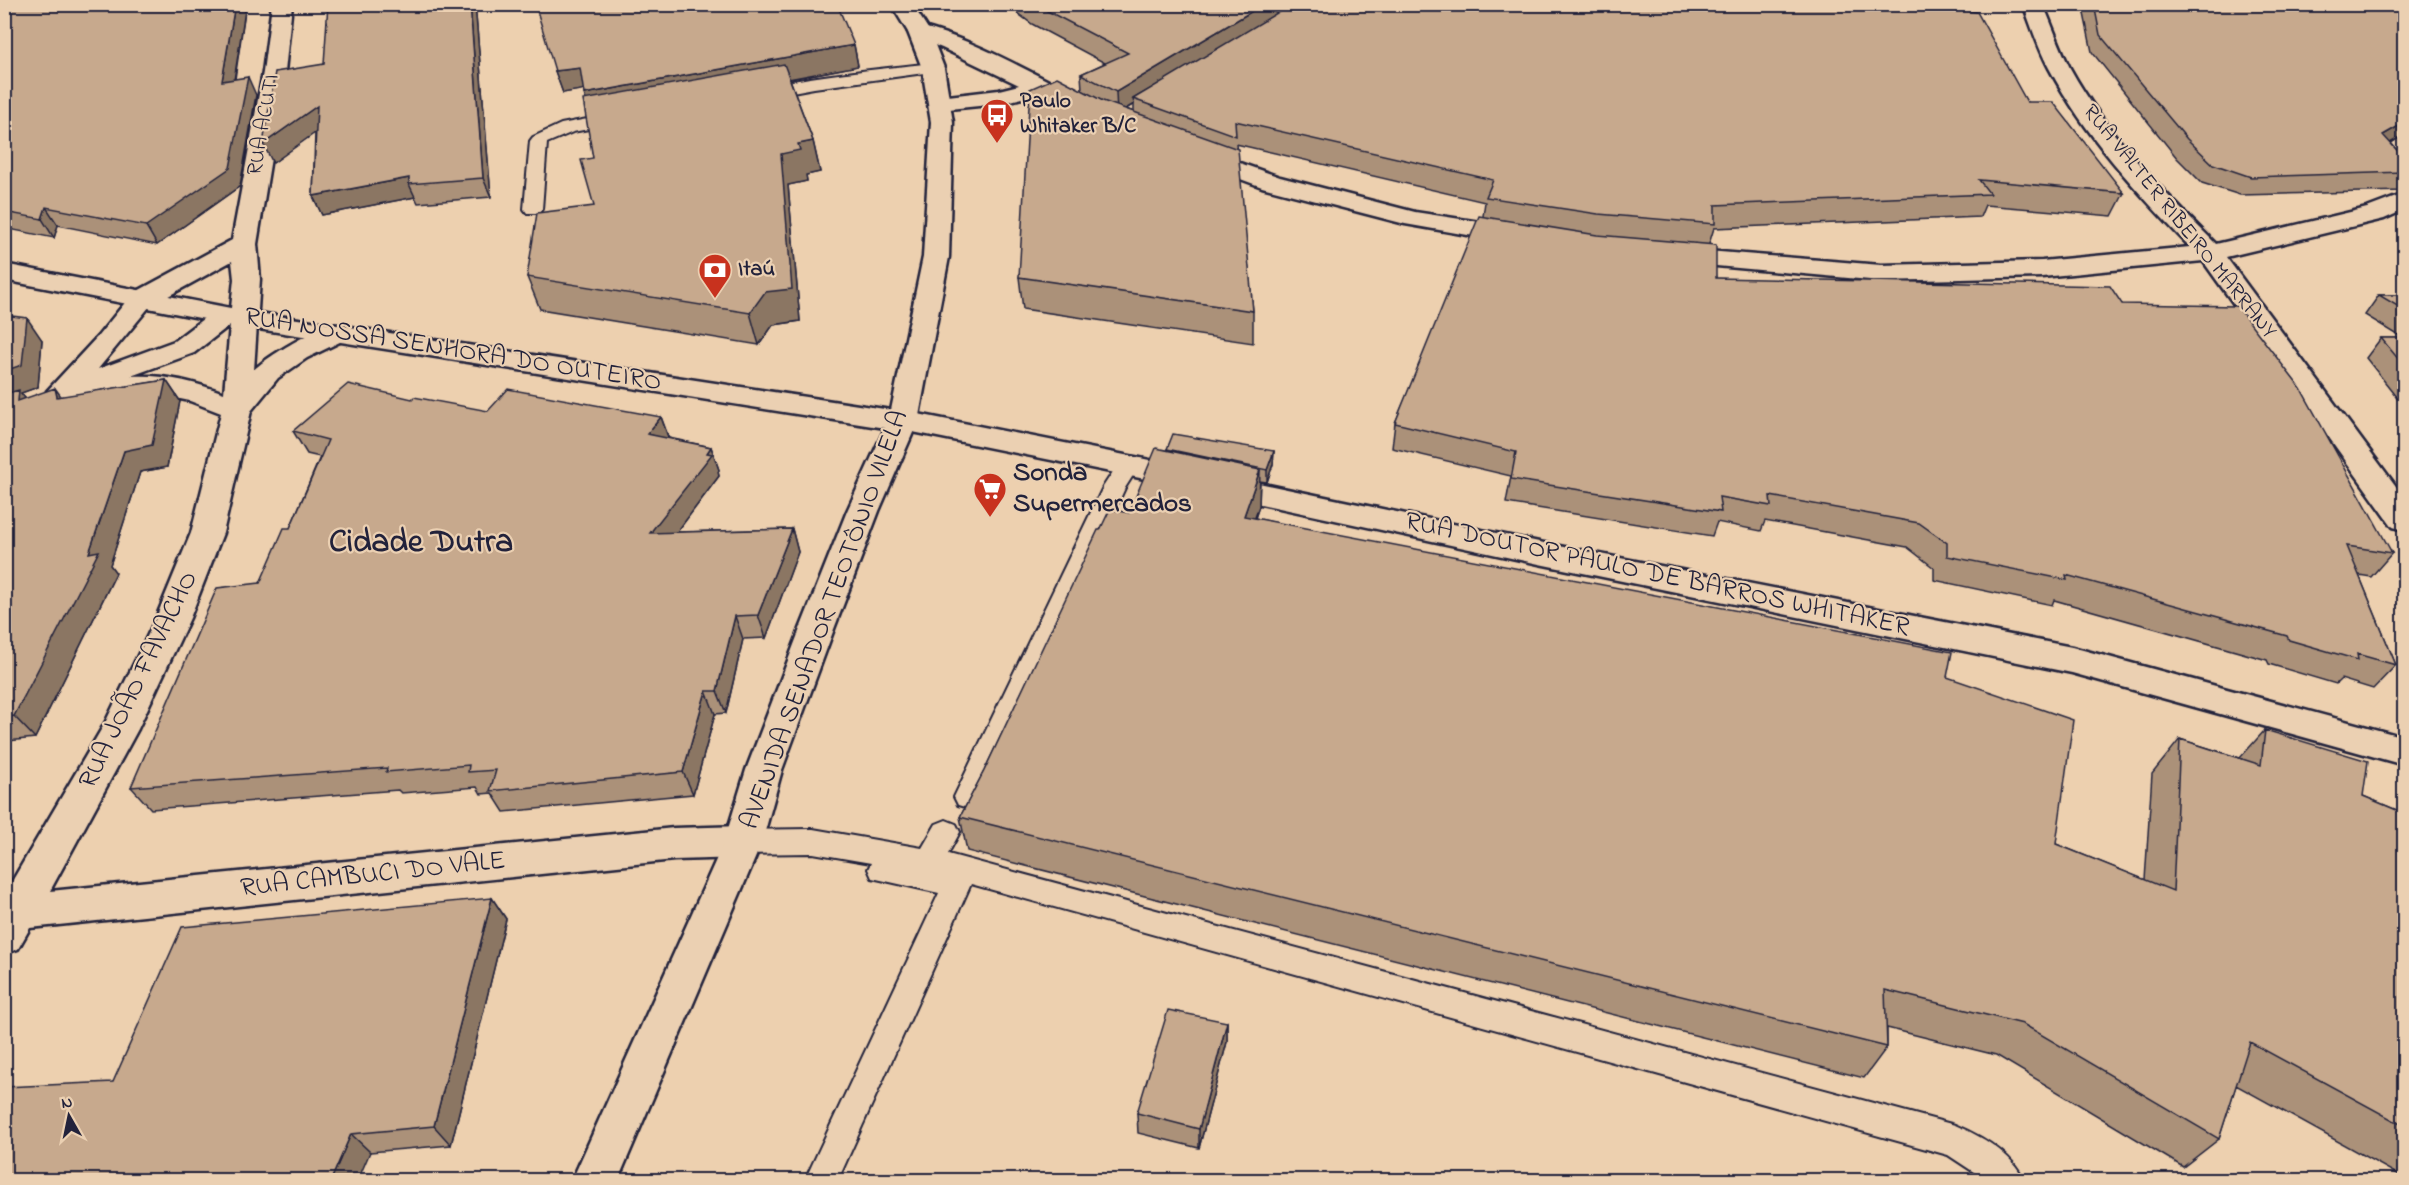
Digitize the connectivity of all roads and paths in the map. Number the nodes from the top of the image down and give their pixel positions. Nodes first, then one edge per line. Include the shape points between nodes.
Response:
1 (282, 4) edge
2 (901, 4) edge
3 (2033, 4) edge
4 (919, 32) junction
5 (933, 68) junction
6 (1042, 86) junction
7 (744, 96) edge
8 (939, 103) junction
9 (639, 115) edge
10 (1103, 118) edge
11 (1176, 147) edge
12 (2404, 201) edge
13 (533, 209) dead end
14 (1548, 241) edge
15 (244, 244) junction
16 (2210, 253) junction
17 (1650, 254) edge
18 (4, 272) edge
19 (141, 300) junction
20 (236, 317) junction
21 (336, 333) junction
22 (61, 392) junction
23 (34, 401) edge
24 (237, 409) junction
25 (903, 421) junction
26 (1128, 466) junction
27 (2404, 519) edge
28 (2404, 751) edge
29 (968, 797) edge
30 (946, 832) dead end
31 (739, 850) junction
32 (929, 861) junction
33 (9, 920) edge
34 (595, 1180) edge
35 (821, 1180) edge
36 (2007, 1180) edge

1 - 15 street, RUA ACUTI
2 - 4 street, AVENIDA SENADOR TEOTÔNIO VILELA
3 - 16 street, RUA VALTER RIBEIRO MARRANY via 2059,67 2097,129
4 - 5 street, AVENIDA SENADOR TEOTÔNIO VILELA
4 - 6 street
5 - 7 lane
5 - 8 street, AVENIDA SENADOR TEOTÔNIO VILELA
6 - 8 street via 999,97
6 - 10 street
8 - 25 street, AVENIDA SENADOR TEOTÔNIO VILELA via 942,148 936,257
9 - 13 lane via 569,127 539,141
11 - 14 street via 1271,182 1414,219
12 - 16 street via 2375,214
15 - 19 street
15 - 20 street, RUA ACUTI via 247,279
16 - 17 street via 2042,269 1881,273
16 - 27 street, RUA VALTER RIBEIRO MARRANY
18 - 19 street, RUA NOSSA SENHORA DO OUTEIRO
19 - 20 street, RUA NOSSA SENHORA DO OUTEIRO
19 - 22 street
20 - 21 street, RUA NOSSA SENHORA DO OUTEIRO
20 - 22 street via 184,347
20 - 24 street, RUA JOÃO FAVACHO
21 - 24 street, RUA JOÃO FAVACHO via 268,372
21 - 25 street, RUA NOSSA SENHORA DO OUTEIRO
22 - 23 street
22 - 24 street via 151,384 197,393
24 - 33 street, RUA JOÃO FAVACHO via 207,533 173,618 120,729
25 - 26 street, RUA DOUTOR PAULO DE BARROS WHITAKER
25 - 31 street, AVENIDA SENADOR TEOTÔNIO VILELA via 817,628
26 - 28 street, RUA DOUTOR PAULO DE BARROS WHITAKER via 2072,660
26 - 29 lane via 1114,487
30 - 32 lane
31 - 32 lane via 813,841
31 - 33 street, RUA CAMBUCI DO VALE via 674,844
31 - 34 street, AVENIDA SENADOR TEOTÔNIO VILELA
31 - 35 lane via 808,856 957,885
32 - 36 lane via 1955,1140 1997,1168

